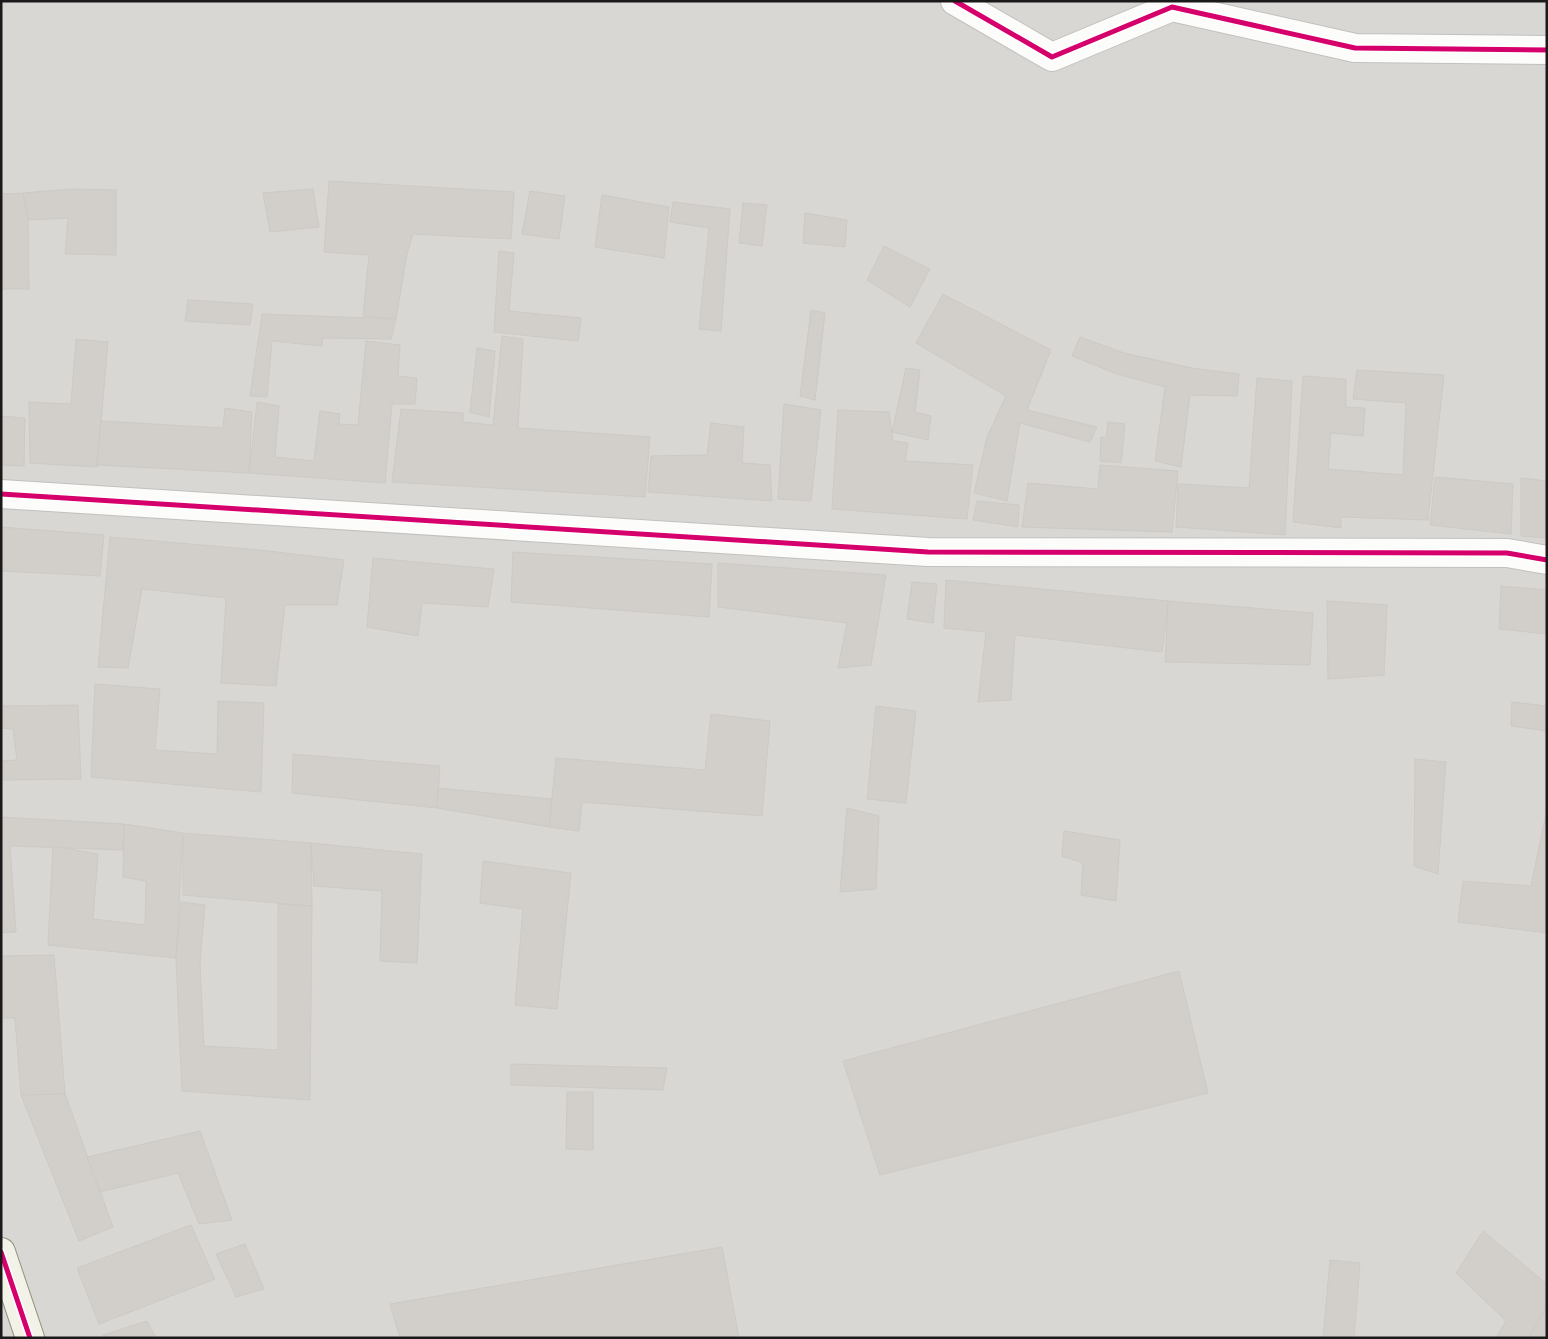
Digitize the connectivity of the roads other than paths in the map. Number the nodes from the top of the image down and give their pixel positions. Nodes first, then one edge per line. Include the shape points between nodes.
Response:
1 (955, 1) edge
2 (1547, 50) edge
3 (1, 494) edge
4 (1547, 560) edge
5 (1, 1252) edge
6 (30, 1338) edge

1 - 2 street via 1052,56 1172,7 1355,48
3 - 4 street via 928,552 1507,553
5 - 6 street

